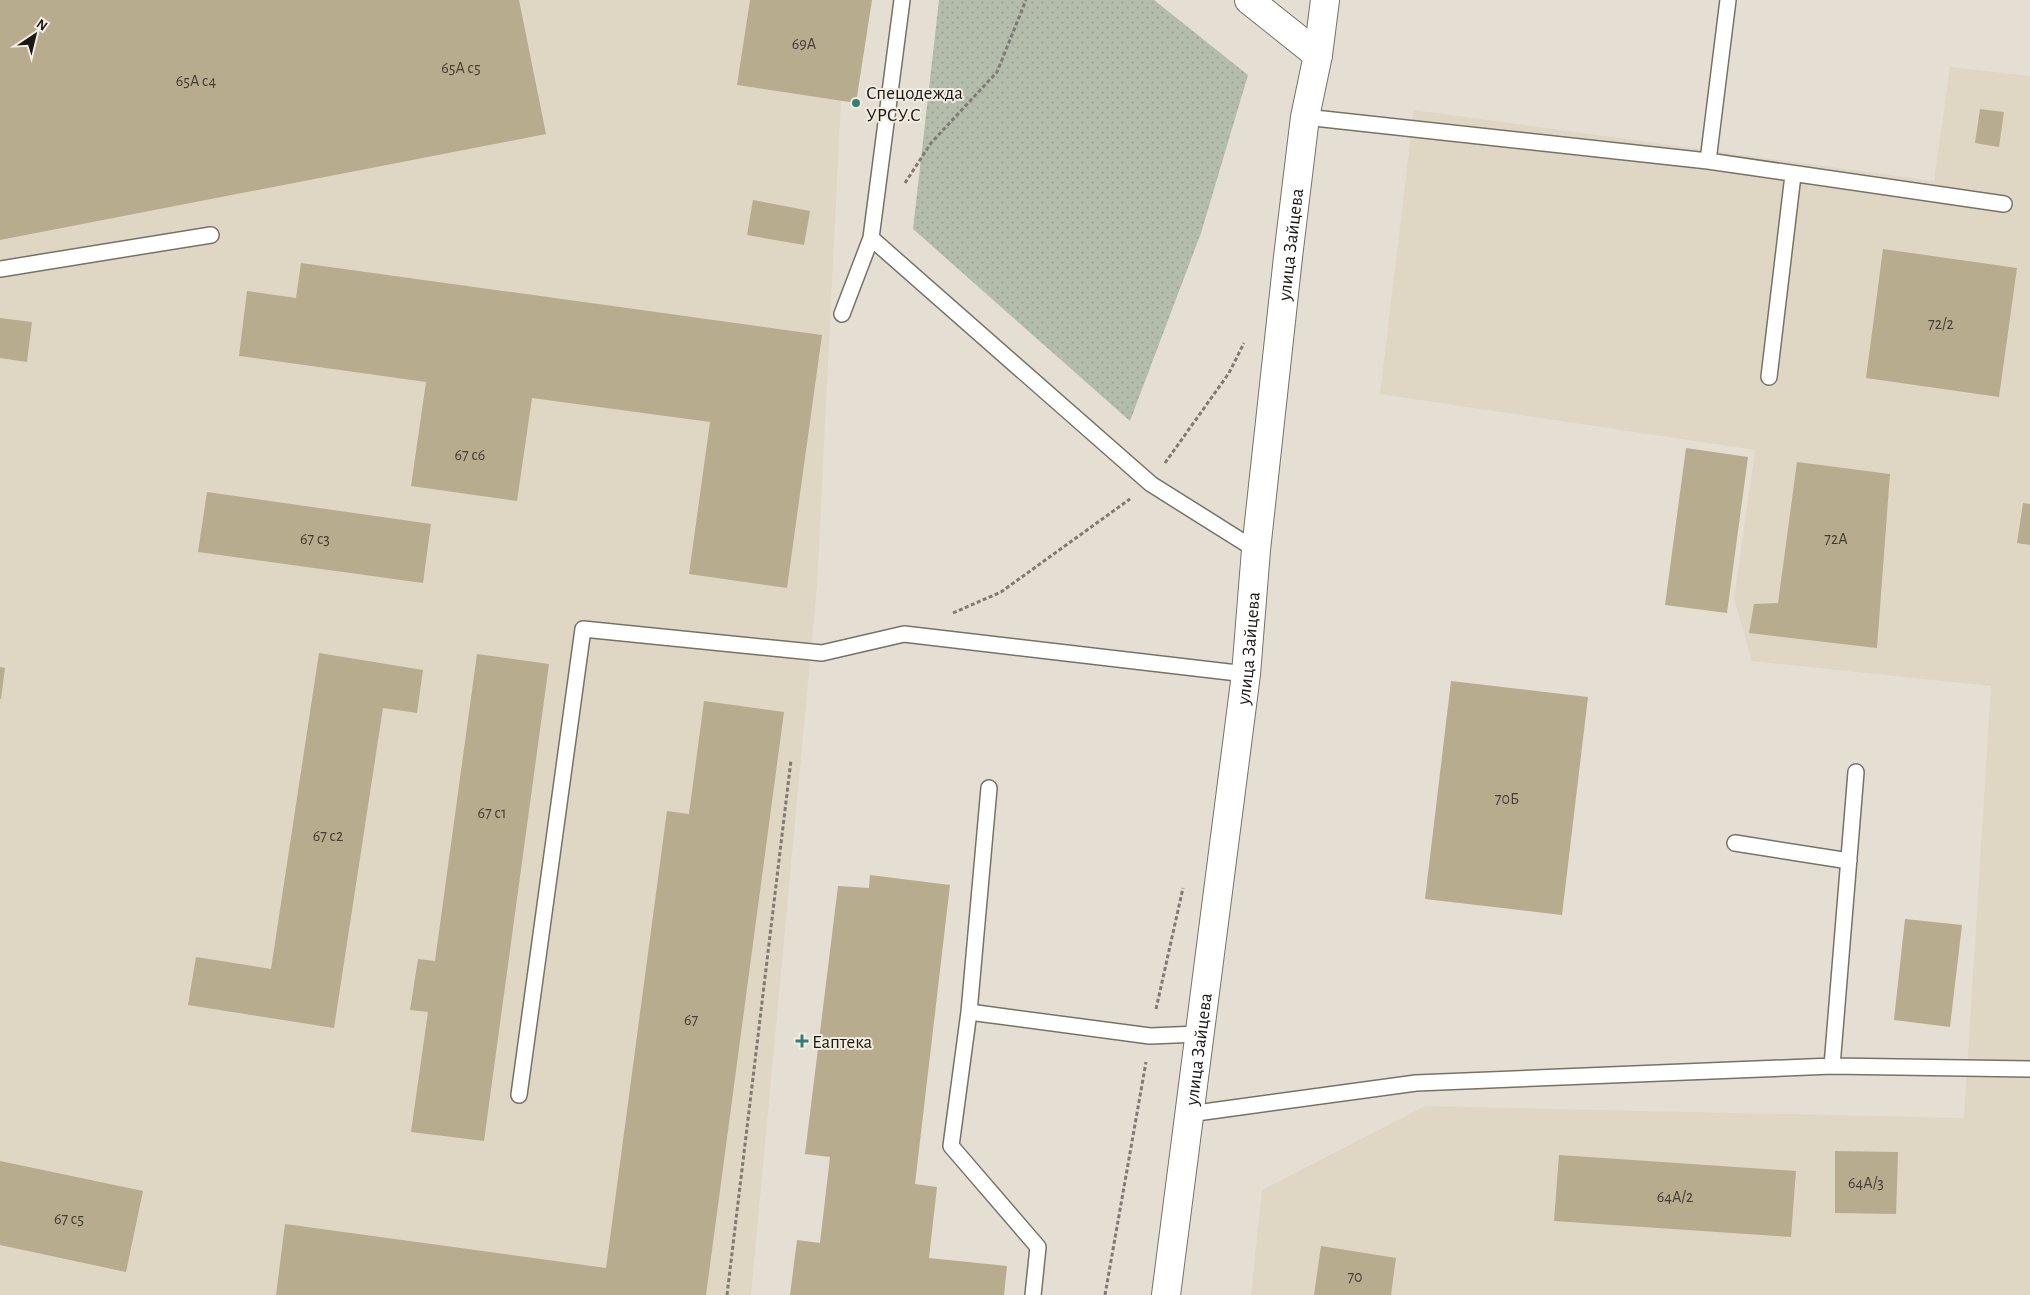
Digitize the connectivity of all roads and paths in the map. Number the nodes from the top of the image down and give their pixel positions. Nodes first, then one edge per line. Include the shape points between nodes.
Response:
1 (902, 0) edge
2 (1026, 0) edge
3 (1249, 0) edge
4 (1325, 0) edge
5 (1728, 0) edge
6 (1318, 55) junction
7 (1306, 117) junction
8 (1708, 161) junction
9 (1793, 175) junction
10 (901, 190) dead end
11 (2004, 204) dead end
12 (212, 235) dead end
13 (871, 238) junction
14 (0, 269) edge
15 (842, 314) dead end
16 (1768, 377) dead end
17 (1256, 550) junction
18 (1246, 674) junction
19 (791, 760) dead end
20 (1856, 772) dead end
21 (989, 788) dead end
22 (1735, 843) dead end
23 (1849, 861) junction
24 (969, 1012) junction
25 (1199, 1034) junction
26 (1832, 1066) junction
27 (2030, 1069) edge
28 (519, 1094) dead end
29 (1189, 1114) junction
30 (727, 1295) edge
31 (1033, 1295) edge
32 (1166, 1295) edge

1 - 13 lane
2 - 10 path via 997,72 931,143
3 - 6 main road
4 - 6 main road, улица Зайцева
5 - 8 lane
6 - 7 main road, улица Зайцева
7 - 8 lane
7 - 17 main road, улица Зайцева
8 - 9 lane
9 - 11 lane
9 - 16 lane
12 - 14 lane
13 - 15 lane
13 - 17 lane via 1151,484
17 - 18 main road, улица Зайцева
18 - 25 main road, улица Зайцева
18 - 28 lane via 904,634 822,653 583,629
19 - 30 path
20 - 23 lane
21 - 24 lane
22 - 23 lane
23 - 26 lane
24 - 25 lane via 1150,1036
24 - 31 lane via 951,1146 1038,1247
25 - 29 main road, улица Зайцева
26 - 27 lane
26 - 29 lane via 1416,1083
29 - 32 main road, улица Зайцева

